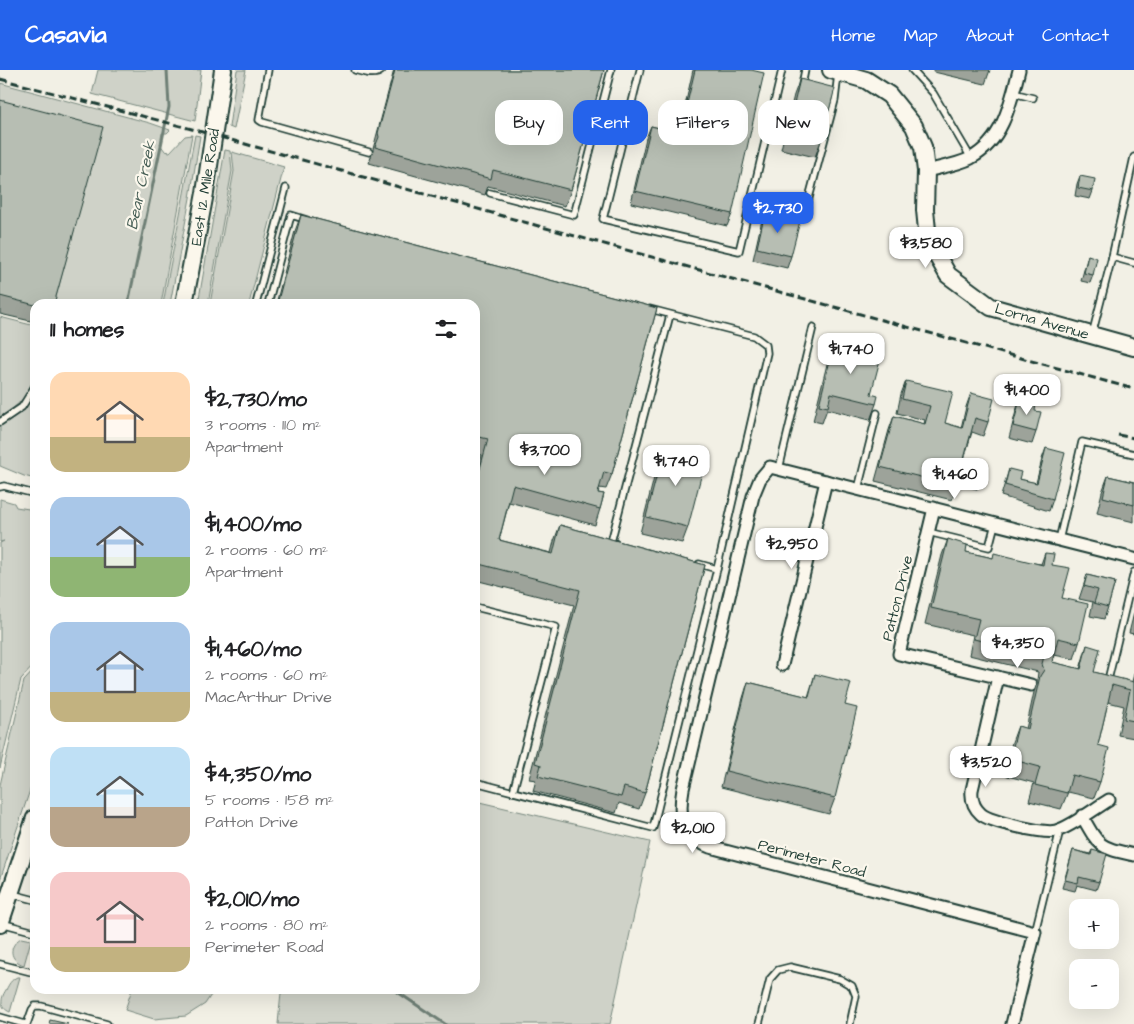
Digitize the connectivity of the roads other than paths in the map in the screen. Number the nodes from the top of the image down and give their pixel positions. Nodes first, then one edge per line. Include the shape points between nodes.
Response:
1 (223, 70) edge
2 (268, 70) edge
3 (355, 70) edge
4 (382, 70) edge
5 (611, 70) edge
6 (640, 70) edge
7 (782, 70) edge
8 (805, 70) edge
9 (912, 70) edge
10 (1019, 70) edge
11 (835, 71) edge
12 (860, 74) edge
13 (803, 90) edge
14 (1013, 93) junction
15 (825, 98) edge
16 (1033, 98) dead end
17 (834, 100) junction
18 (369, 152) dead end
19 (1134, 157) edge
20 (972, 158) junction
21 (926, 171) junction
22 (286, 188) dead end
23 (490, 193) dead end
24 (805, 213) dead end
25 (310, 220) edge
26 (1112, 257) junction
27 (1134, 263) edge
28 (185, 299) edge
29 (257, 299) edge
30 (269, 299) edge
31 (643, 308) edge
32 (670, 315) junction
33 (813, 327) dead end
34 (1092, 335) junction
35 (1134, 347) edge
36 (30, 394) edge
37 (878, 413) edge
38 (0, 422) edge
39 (1134, 454) edge
40 (775, 468) junction
41 (826, 481) junction
42 (1, 485) edge
43 (858, 489) junction
44 (30, 493) edge
45 (934, 508) junction
46 (995, 524) junction
47 (928, 532) junction
48 (1059, 540) junction
49 (621, 544) edge
50 (1134, 559) edge
51 (688, 561) edge
52 (717, 569) junction
53 (1134, 572) edge
54 (480, 608) edge
55 (782, 665) dead end
56 (998, 678) junction
57 (1031, 685) dead end
58 (1107, 686) edge
59 (480, 783) edge
60 (513, 792) junction
61 (1109, 800) dead end
62 (1082, 816) junction
63 (1061, 829) junction
64 (30, 840) edge
65 (1134, 855) edge
66 (10, 894) junction
67 (30, 899) edge
68 (0, 923) edge
69 (30, 931) edge
70 (1035, 932) junction
71 (0, 964) edge
72 (30, 972) edge
73 (0, 1017) edge
74 (88, 1021) edge
75 (26, 1024) edge
76 (107, 1024) edge
77 (759, 1024) edge
78 (850, 1024) edge
79 (1012, 1024) edge

1 - 28 street, East 12 Mile Road
2 - 18 lane via 259,120
3 - 4 lane via 374,74
5 - 23 lane via 574,214
6 - 7 lane via 603,219 739,251
8 - 13 lane
9 - 20 lane via 933,93
10 - 14 street
11 - 12 street, Lorna Avenue
11 - 17 lane
12 - 21 street, Lorna Avenue via 889,95 914,126
14 - 16 lane
14 - 20 street via 1005,119 990,143
15 - 17 lane
17 - 24 lane
19 - 26 lane
20 - 21 street
21 - 34 street, Lorna Avenue via 927,230 948,275 991,307
22 - 29 lane
25 - 30 lane via 291,216
26 - 27 lane
26 - 34 lane
31 - 32 lane
32 - 49 lane via 611,542
32 - 52 lane via 754,336 766,345
33 - 40 lane
34 - 35 street, Lorna Avenue
36 - 38 lane via 22,407
37 - 43 lane
39 - 48 lane via 1082,442
40 - 41 street
40 - 70 street, Perimeter Road via 760,479 753,496 682,789 680,809 684,827 695,839 710,846
41 - 43 street
41 - 55 street
42 - 44 lane
43 - 45 street
45 - 46 street
45 - 47 street, Patton Drive
46 - 47 lane via 989,547
46 - 48 street
47 - 56 street, Patton Drive via 899,654
48 - 50 street
51 - 52 lane
52 - 60 lane via 652,828
53 - 58 lane
54 - 60 lane via 556,627
56 - 57 street, Patton Drive
56 - 63 street via 973,784 973,803 988,818 1043,832
59 - 60 lane
61 - 62 street
62 - 63 street
62 - 65 street via 1101,845
63 - 70 lane
64 - 66 street
66 - 67 lane
66 - 68 street
68 - 69 lane
70 - 79 street
71 - 72 lane
73 - 75 lane
74 - 75 lane via 35,1006
74 - 76 lane
77 - 78 lane via 770,979 778,970 790,967 848,982 856,996

